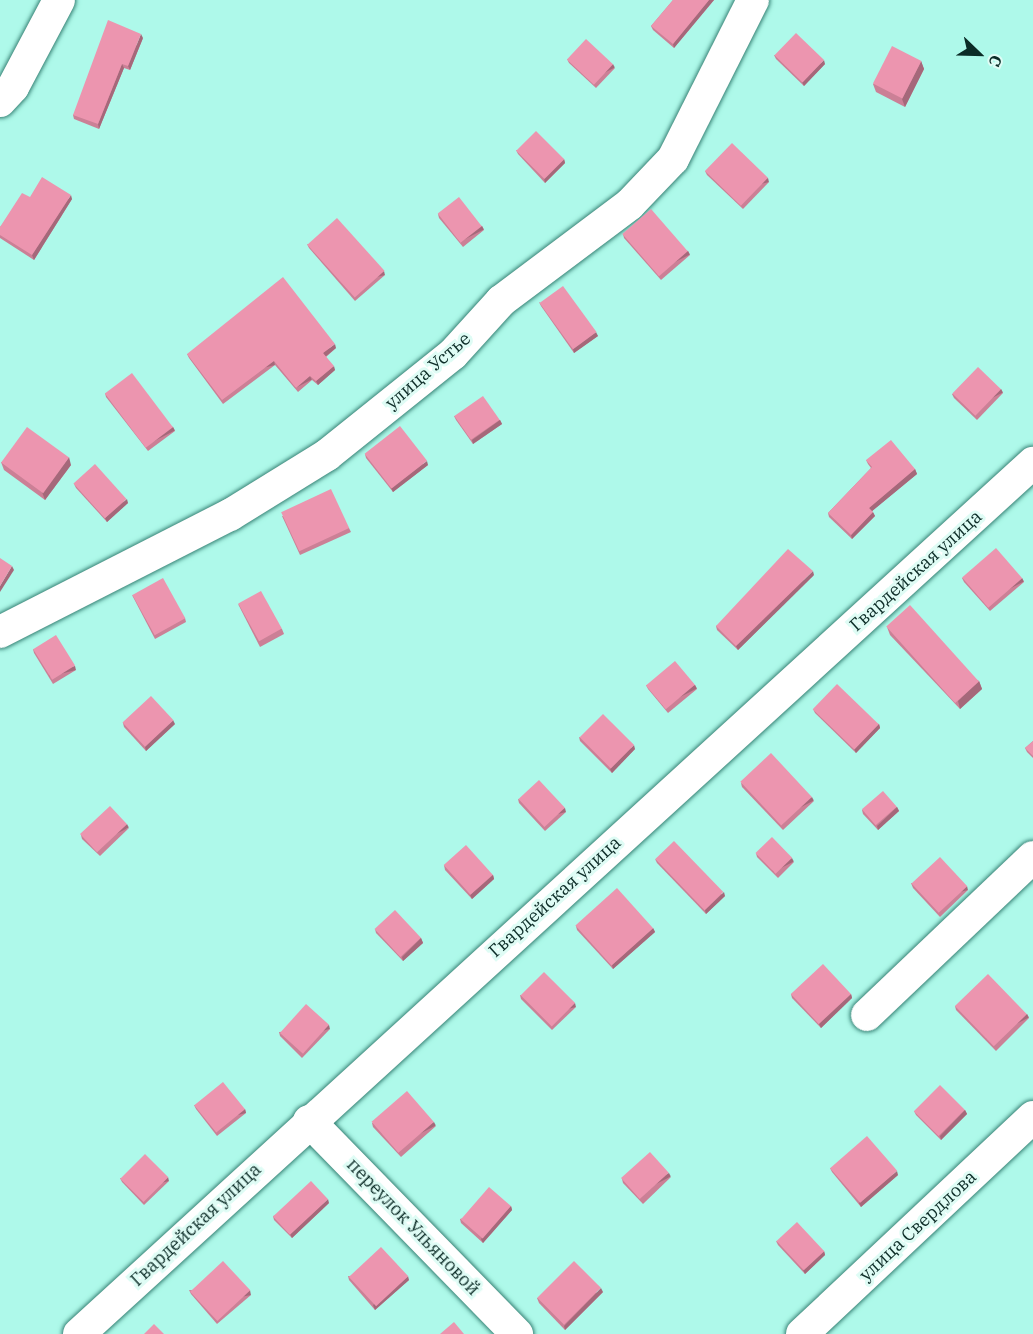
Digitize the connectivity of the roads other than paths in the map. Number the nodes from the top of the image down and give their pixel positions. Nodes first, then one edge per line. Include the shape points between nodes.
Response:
1 (59, 0) edge
2 (753, 0) edge
3 (0, 101) edge
4 (1033, 463) edge
5 (0, 632) edge
6 (1033, 857) edge
7 (867, 1015) dead end
8 (1033, 1117) edge
9 (309, 1121) junction
10 (79, 1334) edge
11 (517, 1334) edge
12 (802, 1334) edge

1 - 3 street via 14,87
2 - 5 street, улица Устье via 673,159 630,204 501,301 453,354 327,455 230,515
4 - 9 street, Гвардейская улица
6 - 7 street
8 - 12 street, улица Свердлова
9 - 10 street, Гвардейская улица
9 - 11 street, переулок Ульяновой

